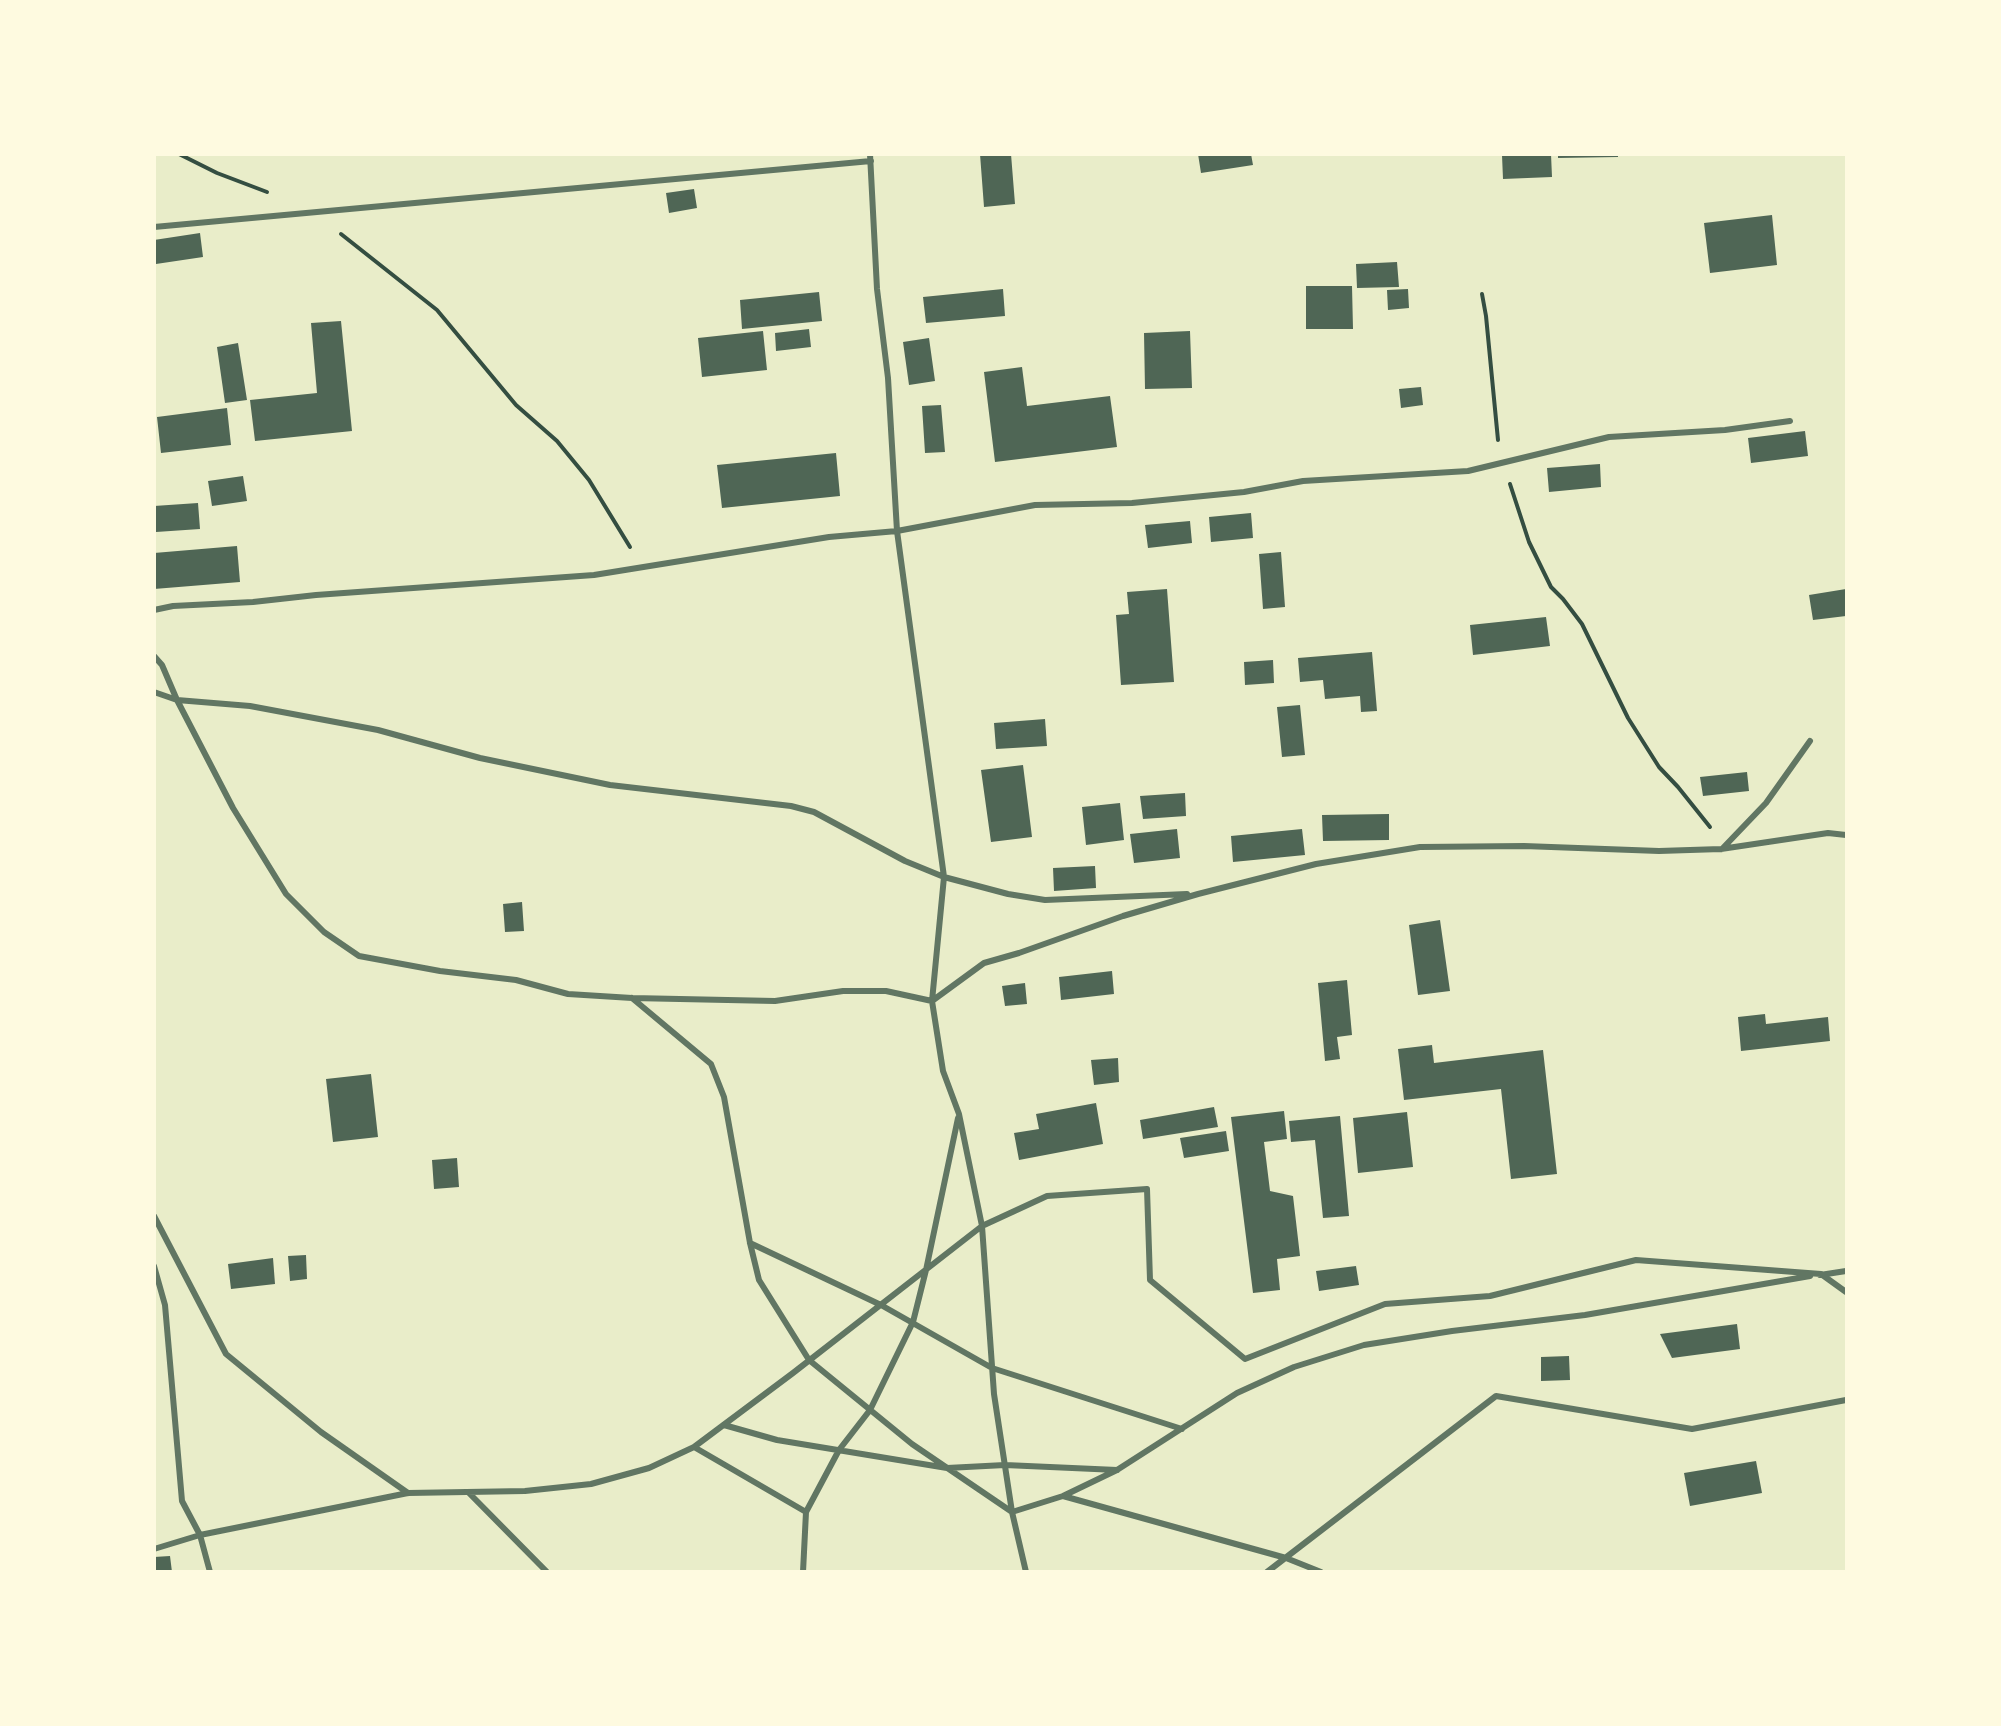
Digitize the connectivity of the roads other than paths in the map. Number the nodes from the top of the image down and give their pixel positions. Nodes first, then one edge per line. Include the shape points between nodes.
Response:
1 (870, 158) edge
2 (154, 226) edge
3 (1790, 421) dead end
4 (897, 531) junction
5 (154, 610) edge
6 (154, 656) edge
7 (154, 692) edge
8 (177, 700) junction
9 (1810, 741) dead end
10 (1846, 835) edge
11 (1721, 849) junction
12 (944, 877) junction
13 (1198, 894) junction
14 (632, 998) junction
15 (932, 1001) junction
16 (959, 1114) junction
17 (154, 1216) edge
18 (982, 1226) junction
19 (750, 1243) junction
20 (154, 1266) edge
21 (926, 1270) junction
22 (1846, 1271) edge
23 (1821, 1274) junction
24 (1846, 1292) edge
25 (881, 1305) junction
26 (913, 1322) junction
27 (809, 1360) junction
28 (992, 1368) junction
29 (1846, 1400) edge
30 (870, 1410) junction
31 (724, 1425) junction
32 (1182, 1429) junction
33 (694, 1447) junction
34 (839, 1450) junction
35 (1005, 1465) junction
36 (947, 1468) junction
37 (1117, 1470) junction
38 (408, 1493) junction
39 (469, 1493) junction
40 (1063, 1496) junction
41 (806, 1512) junction
42 (1012, 1512) junction
43 (201, 1535) junction
44 (154, 1549) edge
45 (1286, 1558) junction
46 (210, 1572) edge
47 (547, 1572) edge
48 (803, 1572) edge
49 (1026, 1572) edge
50 (1267, 1572) edge
51 (1321, 1572) edge

1 - 2 street
1 - 4 street
3 - 4 street via 1725,430 1609,437 1468,471 1303,481 1196,498 1035,505
4 - 5 street via 829,537 594,575
4 - 12 street
6 - 8 street
7 - 8 street
8 - 12 street via 250,706 378,730 480,758 610,784 791,806 814,812 905,861
8 - 14 street via 234,808 286,894 324,932 359,956 516,980 568,994
9 - 11 street via 1766,803
10 - 11 street via 1828,833
11 - 13 street via 1420,847 1316,864
12 - 13 street via 1045,900
12 - 15 street
13 - 15 street via 984,963
14 - 15 street via 775,1001 843,991 886,991
14 - 19 street via 711,1064 724,1096
15 - 16 street via 943,1071
16 - 18 street
16 - 21 street
17 - 38 street via 226,1354 321,1432
18 - 21 street
18 - 23 street via 1047,1196 1147,1189 1150,1280 1245,1359 1385,1304 1490,1296 1636,1260
18 - 28 street
19 - 25 street
19 - 27 street via 759,1280
20 - 43 street via 165,1305 182,1502
21 - 25 street
21 - 26 street
22 - 23 street
23 - 24 street
23 - 32 street via 1585,1315 1364,1345 1294,1367 1237,1393
25 - 26 street
25 - 27 street
26 - 28 street
26 - 30 street
27 - 30 street
27 - 31 street
28 - 32 street
28 - 35 street
29 - 45 street via 1692,1429 1496,1396
30 - 34 street
30 - 36 street
31 - 33 street
31 - 34 street via 777,1440
32 - 37 street
33 - 39 street via 649,1468 591,1484
33 - 41 street
34 - 36 street
34 - 41 street
35 - 36 street
35 - 37 street
35 - 42 street
36 - 42 street
37 - 40 street
38 - 39 street
38 - 43 street
39 - 47 street
40 - 42 street
40 - 45 street
41 - 48 street
42 - 49 street
43 - 44 street
43 - 46 street
45 - 50 street
45 - 51 street

